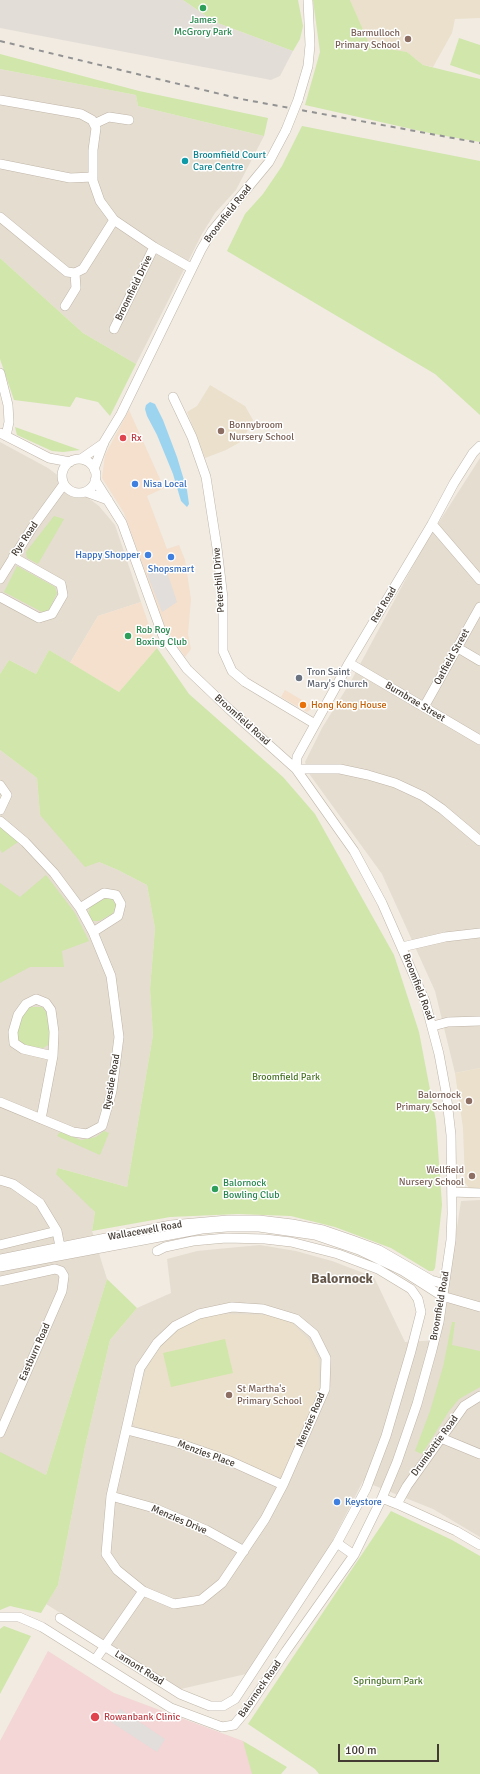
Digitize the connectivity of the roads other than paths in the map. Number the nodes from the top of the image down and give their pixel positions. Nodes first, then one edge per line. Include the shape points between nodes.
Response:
1 (308, 0) edge
2 (0, 100) edge
3 (128, 120) dead end
4 (94, 124) junction
5 (0, 164) edge
6 (93, 177) junction
7 (0, 218) edge
8 (114, 220) junction
9 (154, 247) junction
10 (191, 268) junction
11 (75, 273) junction
12 (65, 306) dead end
13 (114, 329) dead end
14 (0, 372) edge
15 (173, 397) dead end
16 (3, 435) edge
17 (104, 442) junction
18 (480, 446) edge
19 (49, 458) junction
20 (81, 459) junction
21 (70, 462) junction
22 (94, 468) junction
23 (63, 472) junction
24 (95, 480) junction
25 (64, 484) junction
26 (72, 492) junction
27 (86, 492) junction
28 (52, 500) junction
29 (108, 500) junction
30 (432, 524) junction
31 (13, 557) junction
32 (1, 575) edge
33 (480, 580) edge
34 (0, 596) edge
35 (480, 607) edge
36 (458, 648) junction
37 (480, 661) edge
38 (350, 663) junction
39 (424, 707) junction
40 (315, 724) junction
41 (480, 740) edge
42 (296, 769) junction
43 (0, 785) edge
44 (0, 810) edge
45 (0, 821) edge
46 (480, 841) edge
47 (80, 908) junction
48 (93, 932) junction
49 (480, 933) edge
50 (402, 947) junction
51 (480, 1022) edge
52 (433, 1026) junction
53 (52, 1056) junction
54 (0, 1102) edge
55 (41, 1119) junction
56 (0, 1180) edge
57 (452, 1192) junction
58 (480, 1193) edge
59 (292, 1227) junction
60 (57, 1231) junction
61 (291, 1242) junction
62 (0, 1244) edge
63 (61, 1251) junction
64 (156, 1251) dead end
65 (0, 1259) edge
66 (0, 1267) edge
67 (0, 1280) edge
68 (444, 1284) junction
69 (442, 1296) junction
70 (418, 1299) joint
71 (480, 1307) edge
72 (480, 1396) edge
73 (127, 1430) junction
74 (0, 1433) edge
75 (441, 1438) junction
76 (480, 1454) edge
77 (283, 1485) junction
78 (366, 1488) joint
79 (111, 1496) junction
80 (382, 1498) junction
81 (397, 1504) junction
82 (337, 1543) junction
83 (480, 1545) edge
84 (244, 1551) junction
85 (354, 1555) junction
86 (143, 1591) junction
87 (0, 1617) edge
88 (60, 1618) dead end
89 (104, 1646) junction
90 (95, 1660) junction
91 (223, 1706) joint

1 - 10 street, Broomfield Road, bridge via 308,66 286,130 269,162 212,231
2 - 4 street via 81,114
3 - 4 street via 109,117
4 - 6 street via 96,128
5 - 6 street via 70,178
6 - 8 street via 100,201
7 - 11 street via 66,272
8 - 9 street
8 - 11 street via 83,269
9 - 10 street
9 - 13 street, Broomfield Drive
10 - 17 street, Broomfield Road via 121,414
11 - 12 street via 76,288
14 - 16 street via 8,405 9,422
15 - 40 street, Petershill Drive via 206,477 218,548 223,598 223,651 232,671 245,682
16 - 19 street
17 - 20 street, Broomfield Road
17 - 22 street, Broomfield Road
18 - 30 street, Red Road via 473,452
19 - 21 street
19 - 23 street
20 - 21 street
20 - 22 street
21 - 23 street
22 - 24 street
23 - 25 street
24 - 27 street
24 - 29 street, Broomfield Road
25 - 26 street
25 - 28 street, Rye Road
26 - 27 street
26 - 28 street
27 - 29 street
28 - 31 street, Rye Road
29 - 42 street, Broomfield Road via 122,523 163,636 187,669
30 - 33 street
30 - 38 street, Red Road
31 - 32 street, Rye Road
31 - 34 street via 61,584 62,595 52,614 39,618
35 - 36 street, Oatfield Street
36 - 37 street
36 - 39 street, Oatfield Street
38 - 39 street, Burnbrae Street
38 - 40 street, Red Road
39 - 41 street, Burnbrae Street
40 - 42 street, Red Road via 297,757
42 - 46 street via 340,769 395,784 422,796
42 - 50 street, Broomfield Road via 354,851
43 - 44 street via 7,795
45 - 47 street, Ryeside Road via 25,842 54,873
47 - 48 street, Ryeside Road
47 - 48 street via 104,893 116,895 121,904 118,916
48 - 55 street, Ryeside Road via 111,976 119,1037 108,1110 102,1126 87,1134 73,1132
49 - 50 street via 445,937
50 - 52 street, Broomfield Road
51 - 52 street via 448,1022
52 - 57 street, Broomfield Road via 446,1092 451,1135
53 - 53 street via 54,1032 51,1010 46,1003 36,999 26,1004 18,1015 14,1043 22,1049
53 - 55 street
54 - 55 street, Ryeside Road
56 - 60 street via 13,1184 40,1203
57 - 58 street
57 - 68 street, Broomfield Road via 451,1240
59 - 61 street
59 - 63 street, Wallacewell Road via 202,1229
59 - 68 street, Wallacewell Road via 323,1230 379,1250 432,1280
59 - 69 street, Wallacewell Road via 359,1250 403,1271
60 - 62 street
60 - 63 street
61 - 64 street, Wallacewell Road via 226,1238 193,1241
61 - 70 street, Wallacewell Road via 338,1254 378,1269 411,1289
63 - 65 street, Wallacewell Road
63 - 66 street, Wallacewell Road
67 - 74 street, Eastburn Road via 55,1269 61,1271 64,1276 62,1291
68 - 69 street, Broomfield Road
69 - 71 street, Wallacewell Road
69 - 80 street, Broomfield Road via 439,1322 417,1404
70 - 78 street, Broomfield Road via 421,1312 411,1351 386,1436
72 - 75 street, Drumbottie Road via 464,1406
73 - 77 street, Menzies Place via 185,1445 230,1461
73 - 77 street, Menzies Road via 140,1368 157,1343 175,1326 199,1314 232,1307 263,1309 296,1319 314,1334 326,1358 325,1389
73 - 79 street, Menzies Road
75 - 76 street
75 - 81 street, Drumbottie Road
77 - 84 street, Menzies Road
78 - 82 street, Balornock Road
79 - 84 street, Menzies Drive via 154,1508 206,1530
79 - 86 street, Menzies Road via 106,1554 117,1570
80 - 81 street
80 - 85 street, Balornock Road
81 - 83 street
82 - 85 street
82 - 91 street, Balornock Road via 235,1699
84 - 86 street, Menzies Road via 222,1583 201,1600 174,1604
85 - 90 street, Balornock Road via 246,1712 234,1725 222,1727 171,1708
86 - 89 street
87 - 90 street, Balornock Road via 20,1617
88 - 89 street, Lamont Road
89 - 90 street
89 - 91 street, Lamont Road via 180,1694 210,1706

